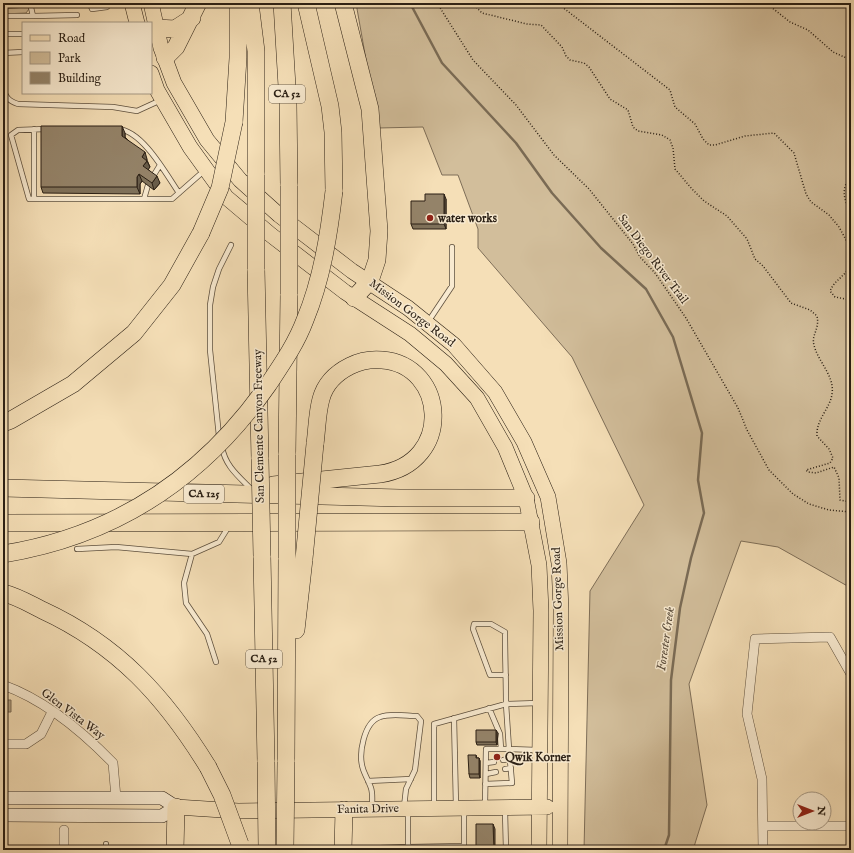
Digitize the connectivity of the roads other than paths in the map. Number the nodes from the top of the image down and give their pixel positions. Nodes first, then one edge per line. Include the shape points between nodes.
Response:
1 (30, 3) edge
2 (90, 3) edge
3 (107, 3) edge
4 (132, 3) edge
5 (151, 3) edge
6 (238, 3) edge
7 (250, 3) edge
8 (282, 3) edge
9 (306, 3) edge
10 (343, 3) edge
11 (195, 11) edge
12 (77, 15) dead end
13 (3, 16) edge
14 (34, 16) junction
15 (137, 22) edge
16 (156, 28) junction
17 (3, 34) edge
18 (22, 34) edge
19 (22, 52) edge
20 (3, 53) edge
21 (158, 63) edge
22 (152, 75) edge
23 (3, 88) edge
24 (162, 99) junction
25 (34, 129) junction
26 (49, 129) edge
27 (111, 129) edge
28 (160, 165) junction
29 (206, 169) junction
30 (152, 178) edge
31 (148, 185) edge
32 (179, 193) junction
33 (144, 199) junction
34 (34, 200) junction
35 (231, 245) dead end
36 (452, 248) dead end
37 (370, 282) junction
38 (354, 298) junction
39 (427, 323) junction
40 (3, 423) edge
41 (3, 488) edge
42 (250, 488) junction
43 (188, 494) junction
44 (548, 497) junction
45 (526, 498) junction
46 (532, 522) junction
47 (553, 522) junction
48 (231, 523) junction
49 (3, 524) edge
50 (77, 549) dead end
51 (3, 554) edge
52 (192, 554) junction
53 (3, 593) edge
54 (216, 662) dead end
55 (851, 674) edge
56 (506, 675) junction
57 (3, 685) edge
58 (540, 703) junction
59 (506, 704) junction
60 (489, 708) junction
61 (52, 712) junction
62 (454, 718) junction
63 (286, 721) junction
64 (3, 744) edge
65 (501, 749) junction
66 (509, 749) junction
67 (539, 750) junction
68 (560, 758) junction
69 (510, 759) junction
70 (503, 760) dead end
71 (494, 762) dead end
72 (486, 763) junction
73 (511, 768) junction
74 (505, 770) dead end
75 (496, 772) dead end
76 (486, 774) junction
77 (411, 779) junction
78 (368, 781) junction
79 (485, 784) junction
80 (3, 798) edge
81 (116, 798) junction
82 (176, 807) junction
83 (434, 807) junction
84 (460, 807) junction
85 (485, 807) junction
86 (505, 807) junction
87 (538, 807) junction
88 (406, 808) junction
89 (559, 808) junction
90 (372, 809) junction
91 (344, 810) junction
92 (3, 815) edge
93 (763, 826) junction
94 (851, 826) edge
95 (64, 830) dead end
96 (106, 844) dead end
97 (241, 847) edge
98 (408, 847) junction
99 (464, 848) edge
100 (267, 849) edge
101 (285, 849) edge
102 (64, 850) edge
103 (106, 850) edge
104 (175, 850) edge
105 (343, 850) edge
106 (380, 850) edge
107 (506, 850) edge
108 (539, 850) edge
109 (560, 850) edge
110 (763, 850) edge

1 - 14 lane
2 - 3 lane via 92,9 107,7
4 - 15 main road
5 - 16 main road, Mission Gorge Road
6 - 40 highway, bridge via 234,122 220,188 200,233 172,285 134,333 74,384
7 - 100 highway, San Clemente Canyon Freeway / CA 52, bridge via 256,51 256,269
8 - 63 highway, CA 52, bridge via 288,103 289,186
9 - 51 highway, bridge via 330,106 334,190 321,269 305,320 289,355 247,415 210,454 168,489 115,520 76,536
10 - 37 highway via 370,109 378,231 377,260
11 - 16 highway via 175,29
11 - 21 highway via 176,46
12 - 14 lane
13 - 14 lane
16 - 21 main road, Mission Gorge Road
17 - 18 lane
19 - 20 lane
21 - 37 main road, Mission Gorge Road via 174,83 207,140 240,180 279,215
22 - 24 main road, Mission Gorge Road
23 - 24 lane via 10,101 18,104 113,107 137,111
24 - 29 main road, Mission Gorge Road
25 - 26 lane
25 - 34 lane
25 - 34 lane via 18,130 11,135 29,200
27 - 28 lane via 123,129 131,134 151,152
28 - 30 lane
28 - 32 lane
29 - 32 lane
29 - 38 main road, Mission Gorge Road via 226,197 265,231
31 - 33 lane
32 - 33 lane via 172,199
33 - 34 lane
35 - 42 lane via 213,287 209,326 210,350 218,430 224,458 232,471
36 - 39 lane via 452,286
37 - 38 highway
37 - 39 main road, Mission Gorge Road
38 - 45 main road, Mission Gorge Road via 410,334 446,364 477,398 505,448
39 - 44 main road, Mission Gorge Road via 454,345 495,392 524,442
41 - 43 highway, CA 125
42 - 43 highway
42 - 63 highway, bridge via 380,474 392,473 402,468 415,460 430,436 434,420 433,404 426,388 419,378 406,368 389,361 372,359 340,370 328,383 321,398 315,444 304,560
43 - 45 highway, CA 125
44 - 45 main road, CA 125
44 - 47 main road, Mission Gorge Road
45 - 46 main road, Mission Gorge Road
46 - 47 main road
46 - 48 highway
46 - 58 main road, Mission Gorge Road via 539,565
47 - 68 main road, Mission Gorge Road via 559,563 561,610
48 - 49 highway
48 - 52 lane via 219,542
50 - 52 lane via 116,548
52 - 54 lane via 184,583 186,602 207,634
53 - 97 highway, bridge via 76,627 132,668 156,693 185,729 208,767 222,795
55 - 93 street via 830,637 755,639 747,714 762,779
56 - 56 lane via 505,632 491,624 474,624 473,629 490,675
56 - 59 lane
57 - 61 street, Glen Vista Way via 23,692
58 - 59 lane
58 - 67 main road, Mission Gorge Road
58 - 68 main road via 550,706 552,734
59 - 60 lane
59 - 66 lane
60 - 62 lane
60 - 65 lane via 500,734
61 - 64 street via 40,734 26,744
61 - 81 street, Glen Vista Way via 88,737 114,763
62 - 83 lane via 434,724
62 - 84 lane
63 - 101 highway, CA 52, bridge
65 - 66 lane
65 - 72 lane via 486,749
66 - 67 lane
66 - 69 lane
67 - 87 main road, Mission Gorge Road
68 - 89 main road, Mission Gorge Road
69 - 70 lane
69 - 73 lane
71 - 72 lane
72 - 76 lane
73 - 74 lane
73 - 79 lane via 512,784
75 - 76 lane
76 - 79 lane
77 - 78 lane
77 - 78 lane via 415,770 420,718 388,715 375,719 361,748 362,768
77 - 88 lane via 406,789
78 - 90 lane via 372,789
79 - 85 lane
80 - 81 main road, Fanita Drive
81 - 82 main road, Fanita Drive via 162,798
82 - 91 main road, Fanita Drive via 238,811
82 - 92 main road via 162,816
82 - 104 highway
83 - 84 main road, Fanita Drive
83 - 88 main road, Fanita Drive
84 - 85 main road, Fanita Drive
84 - 99 lane
85 - 86 main road, Fanita Drive
86 - 87 main road, Fanita Drive
86 - 107 lane
87 - 89 main road, Fanita Drive
87 - 108 main road, Mission Gorge Road
88 - 90 main road, Fanita Drive
88 - 98 lane
89 - 109 main road, Mission Gorge Road
90 - 91 main road, Fanita Drive
91 - 105 highway
93 - 94 street
93 - 110 street
95 - 102 street
96 - 103 lane
98 - 99 lane
98 - 106 lane

